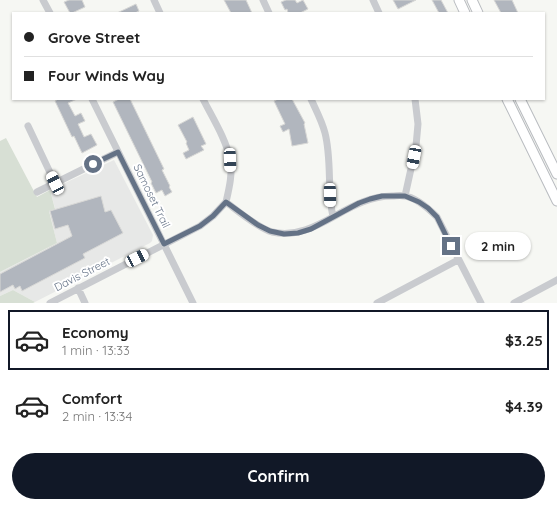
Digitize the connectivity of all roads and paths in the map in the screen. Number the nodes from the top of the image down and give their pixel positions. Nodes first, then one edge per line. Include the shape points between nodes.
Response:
1 (43, 0) edge
2 (154, 0) edge
3 (263, 0) edge
4 (373, 0) edge
5 (459, 0) edge
6 (472, 0) edge
7 (49, 12) edge
8 (160, 12) edge
9 (269, 12) edge
10 (379, 12) edge
11 (465, 12) edge
12 (478, 12) edge
13 (92, 100) edge
14 (203, 100) edge
15 (311, 100) edge
16 (415, 100) edge
17 (507, 100) edge
18 (520, 100) edge
19 (28, 126) dead end
20 (118, 152) junction
21 (557, 174) edge
22 (55, 183) junction
23 (37, 192) dead end
24 (405, 196) junction
25 (557, 201) edge
26 (226, 202) junction
27 (332, 217) junction
28 (164, 244) junction
29 (458, 260) junction
30 (557, 280) edge
31 (78, 288) junction
32 (50, 303) edge
33 (85, 303) edge
34 (193, 303) edge
35 (377, 303) edge
36 (481, 303) edge
37 (514, 303) edge

1 - 7 street
2 - 8 street
3 - 9 street
4 - 10 street
5 - 11 main road
6 - 12 main road
13 - 20 street, Samoset Trail
14 - 26 street via 230,160 231,173
15 - 27 street via 326,134
16 - 24 street via 418,124 416,146
17 - 25 main road
18 - 21 main road
19 - 22 street
20 - 22 street
20 - 28 street, Samoset Trail
22 - 23 street
24 - 27 street via 370,199
24 - 29 street via 419,202 437,217
26 - 27 street via 258,225 284,234 311,229
26 - 28 street, Davis Street via 200,226
28 - 31 street, Davis Street
28 - 34 street, Samoset Trail
29 - 35 street
29 - 36 street
30 - 37 street
31 - 32 street, Davis Street
31 - 33 street

